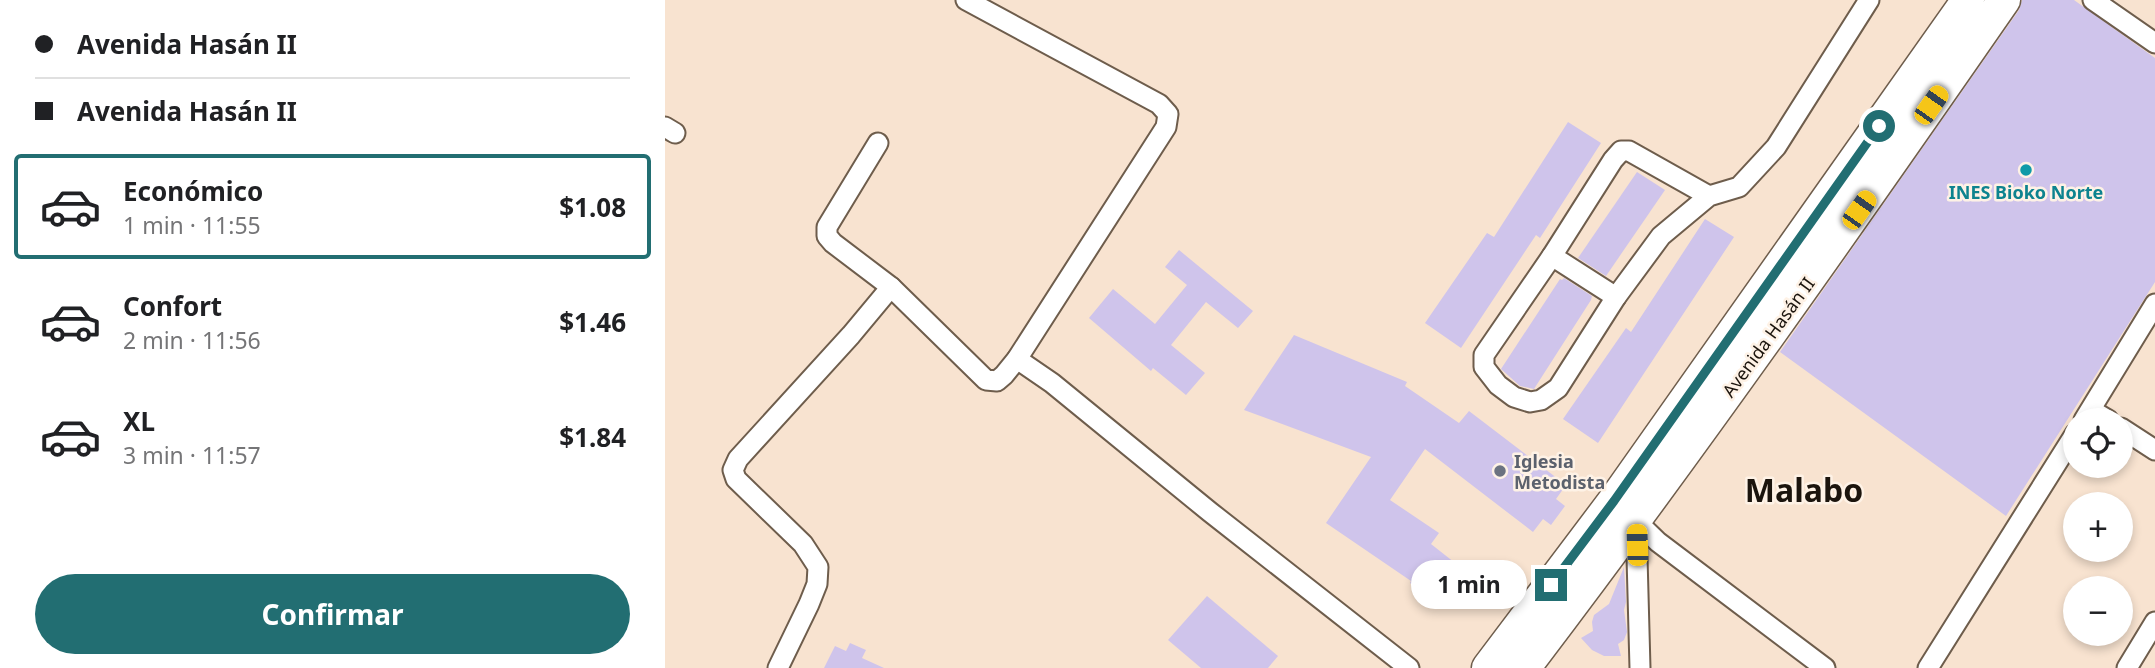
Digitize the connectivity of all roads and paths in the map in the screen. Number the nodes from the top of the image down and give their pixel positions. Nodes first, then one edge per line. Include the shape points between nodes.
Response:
1 (967, 0) edge
2 (1869, 0) edge
3 (1968, 0) edge
4 (2004, 0) edge
5 (2093, 0) edge
6 (2155, 43) edge
7 (878, 143) dead end
8 (1709, 196) junction
9 (1552, 256) junction
10 (891, 287) junction
11 (1616, 297) junction
12 (2155, 304) edge
13 (1017, 359) junction
14 (2099, 408) edge
15 (2133, 436) edge
16 (2155, 450) edge
17 (2063, 453) edge
18 (1625, 511) junction
19 (2155, 622) edge
20 (778, 668) edge
21 (1409, 668) edge
22 (1488, 668) edge
23 (1524, 668) edge
24 (1640, 668) edge
25 (1825, 668) edge
26 (1928, 668) edge
27 (2127, 668) edge

1 - 13 street via 1160,104 1168,114 1166,127
2 - 8 street via 1776,147 1739,187
3 - 18 main road, Avenida Hasán II
4 - 18 main road, Avenida Hasán II via 1844,231
5 - 6 street
7 - 10 street via 827,227 827,236
8 - 9 street via 1629,151 1621,151
8 - 11 street via 1661,236
9 - 11 street
9 - 11 street via 1484,355 1484,367 1514,397 1541,400 1558,388
10 - 13 street via 986,380 997,381
10 - 20 street via 733,470 736,479 803,544 818,567 809,604
12 - 14 street
13 - 21 street
15 - 16 street
17 - 26 street
18 - 22 main road, Avenida Hasán II
18 - 23 main road, Avenida Hasán II
18 - 24 street
18 - 25 street via 1658,542
19 - 27 street

